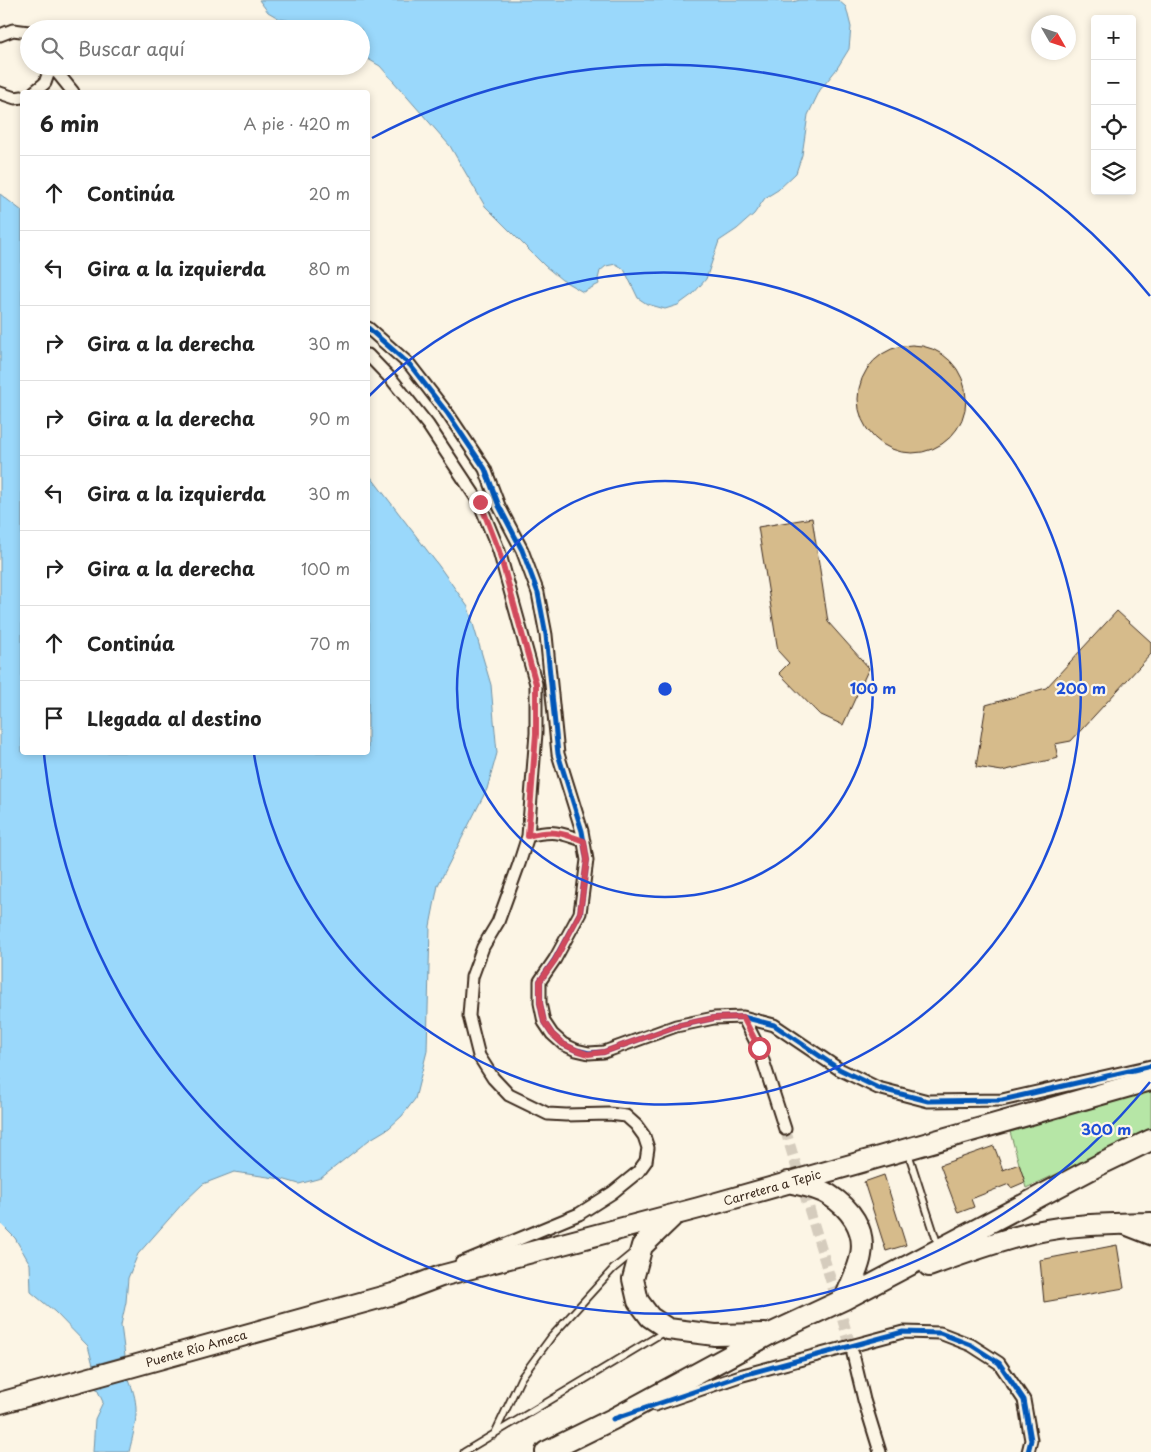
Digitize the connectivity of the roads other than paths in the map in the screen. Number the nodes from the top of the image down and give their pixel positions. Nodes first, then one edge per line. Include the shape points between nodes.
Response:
1 (0, 24) edge
2 (13, 30) junction
3 (20, 31) edge
4 (0, 35) edge
5 (48, 75) edge
6 (59, 75) edge
7 (36, 90) edge
8 (71, 90) edge
9 (0, 93) edge
10 (20, 97) edge
11 (370, 330) edge
12 (370, 357) edge
13 (528, 836) junction
14 (584, 841) junction
15 (743, 1017) junction
16 (1151, 1066) edge
17 (1151, 1080) edge
18 (785, 1129) tunnel mouth
19 (1151, 1140) edge
20 (907, 1149) junction
21 (787, 1182) junction
22 (674, 1215) junction
23 (1151, 1223) edge
24 (1115, 1225) junction
25 (1151, 1239) edge
26 (642, 1246) junction
27 (939, 1250) junction
28 (441, 1276) junction
29 (868, 1287) junction
30 (393, 1294) joint
31 (846, 1299) junction
32 (668, 1329) junction
33 (770, 1334) junction
34 (853, 1354) tunnel mouth
35 (0, 1403) edge
36 (613, 1419) junction
37 (494, 1435) junction
38 (464, 1452) edge
39 (546, 1452) edge
40 (880, 1452) edge
41 (1028, 1452) edge

1 - 2 street
2 - 3 street
2 - 4 street
5 - 7 street via 45,83
6 - 8 street
9 - 10 street
11 - 14 street via 410,365 448,414 485,469 499,506 522,550 538,593 546,635 558,754
12 - 13 street via 428,425 480,502 499,551 536,684 536,734
13 - 14 street via 547,832
13 - 28 street via 498,922 483,947 472,977 469,1016 479,1056 509,1095 548,1114 626,1116 644,1136 648,1148 646,1161 638,1172 612,1193 579,1214 468,1259
14 - 15 street via 587,860 580,913 540,981 544,1022 552,1034 563,1044 588,1054 604,1052 676,1026 714,1018
15 - 16 street via 774,1025 839,1069 878,1088 928,1101 1002,1100
15 - 18 street via 759,1048
17 - 20 highway, Carretera a Tepic
19 - 27 highway
20 - 21 highway, Carretera a Tepic
20 - 27 lane
21 - 22 highway, Carretera a Tepic
21 - 31 highway via 828,1194 850,1211 861,1230 861,1255
22 - 26 highway
22 - 28 highway, Carretera a Tepic
23 - 24 highway
24 - 25 street
24 - 29 highway via 1037,1232
26 - 32 highway via 633,1279 638,1301 650,1317
26 - 37 lane via 613,1269 552,1336 521,1378
27 - 29 highway
28 - 30 highway, Carretera a Tepic
29 - 31 highway
30 - 35 highway, Puente Río Ameca
31 - 33 highway
32 - 33 highway via 715,1336
32 - 37 lane
33 - 36 highway
34 - 40 street
36 - 39 highway
36 - 41 street via 743,1375 903,1332 940,1333 971,1345 999,1363 1024,1400 1031,1440
37 - 38 lane

